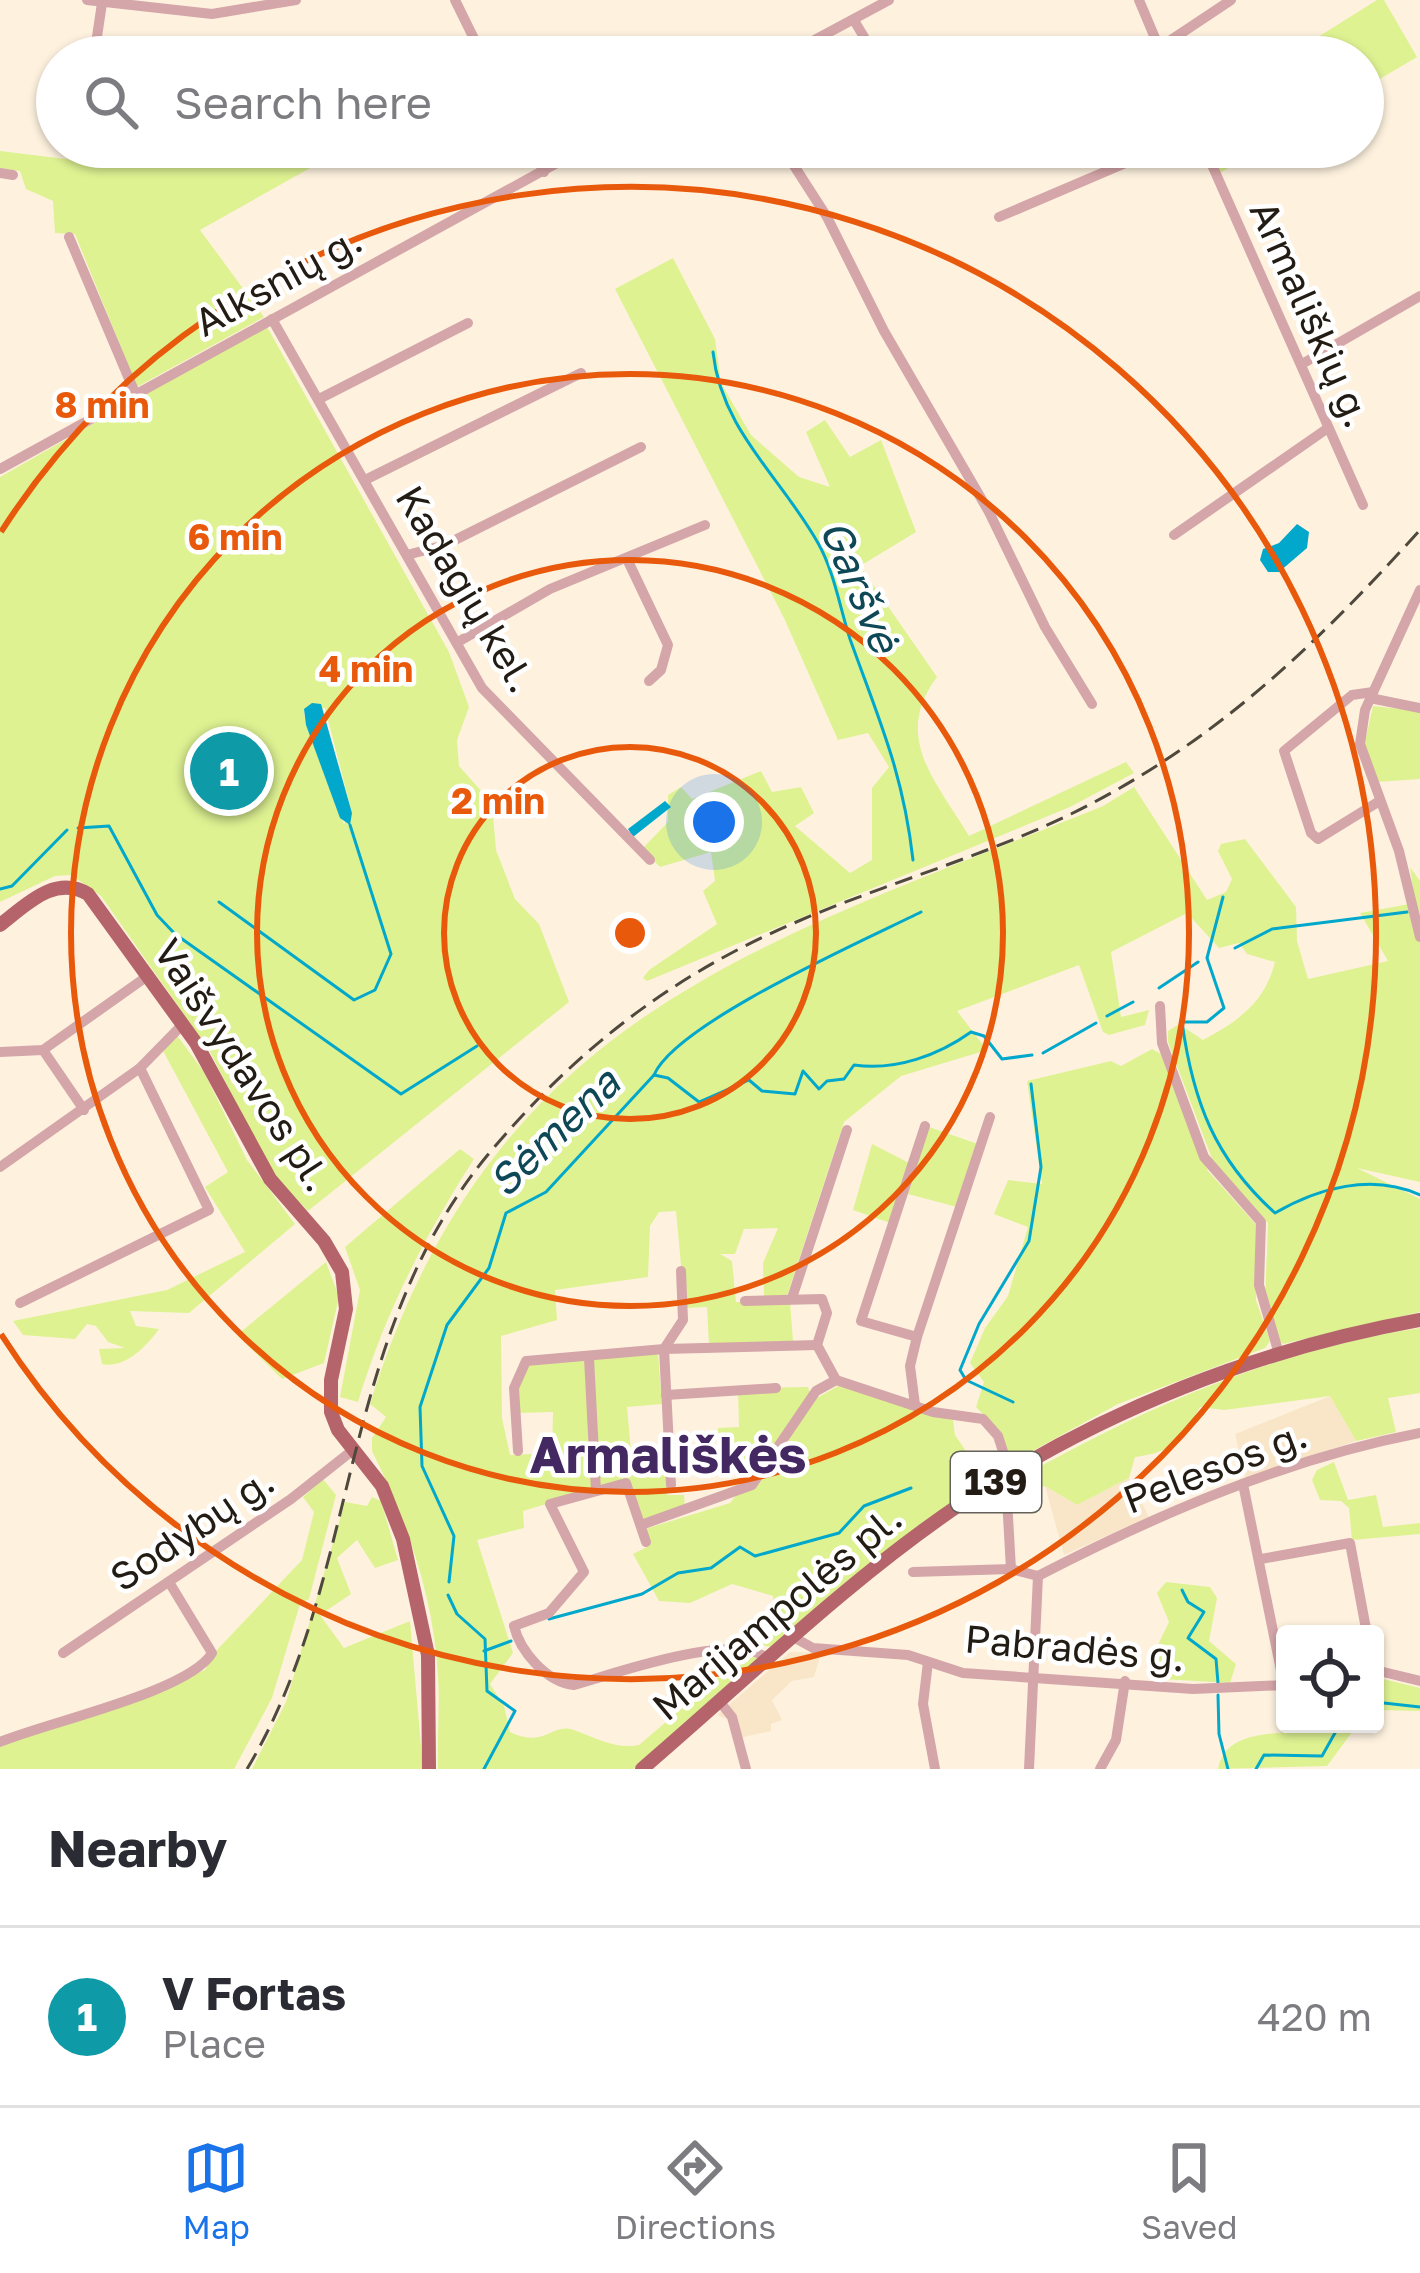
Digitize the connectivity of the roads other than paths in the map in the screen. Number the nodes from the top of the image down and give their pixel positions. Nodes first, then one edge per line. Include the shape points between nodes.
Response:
1 (87, 0) edge
2 (296, 0) edge
3 (455, 0) edge
4 (889, 0) edge
5 (1138, 0) edge
6 (1231, 0) edge
7 (102, 3) edge
8 (855, 22) junction
9 (97, 36) edge
10 (473, 36) edge
11 (827, 36) edge
12 (863, 36) edge
13 (1154, 36) edge
14 (1183, 36) edge
15 (542, 168) edge
16 (551, 168) edge
17 (796, 168) edge
18 (1114, 168) edge
19 (1213, 168) edge
20 (544, 172) junction
21 (999, 217) dead end
22 (69, 237) dead end
23 (1420, 296) edge
24 (272, 319) junction
25 (468, 323) dead end
26 (1302, 364) junction
27 (581, 373) dead end
28 (135, 394) junction
29 (319, 399) junction
30 (1328, 428) junction
31 (641, 447) dead end
32 (0, 469) edge
33 (365, 480) junction
34 (1363, 505) dead end
35 (705, 524) dead end
36 (1174, 535) dead end
37 (407, 555) junction
38 (627, 560) junction
39 (1420, 590) edge
40 (1420, 614) edge
41 (1405, 617) junction
42 (458, 642) junction
43 (650, 681) dead end
44 (1371, 695) junction
45 (1092, 704) dead end
46 (1420, 708) edge
47 (1378, 802) junction
48 (650, 860) dead end
49 (0, 925) edge
50 (1420, 937) edge
51 (148, 975) junction
52 (1160, 1006) dead end
53 (183, 1024) junction
54 (43, 1050) junction
55 (0, 1052) edge
56 (140, 1068) junction
57 (84, 1110) junction
58 (990, 1117) dead end
59 (925, 1126) dead end
60 (847, 1130) dead end
61 (0, 1167) edge
62 (681, 1271) dead end
63 (792, 1298) junction
64 (745, 1301) dead end
65 (20, 1304) dead end
66 (1420, 1320) edge
67 (916, 1337) junction
68 (817, 1345) junction
69 (664, 1348) junction
70 (1279, 1354) junction
71 (589, 1358) junction
72 (836, 1380) junction
73 (776, 1388) dead end
74 (666, 1395) junction
75 (915, 1405) junction
76 (1420, 1433) edge
77 (353, 1450) junction
78 (518, 1450) dead end
79 (722, 1466) dead end
80 (670, 1469) junction
81 (1004, 1477) junction
82 (671, 1484) dead end
83 (1244, 1484) junction
84 (596, 1491) junction
85 (641, 1525) junction
86 (646, 1542) dead end
87 (1261, 1559) junction
88 (1011, 1569) junction
89 (913, 1572) dead end
90 (1038, 1576) junction
91 (170, 1582) junction
92 (1365, 1625) edge
93 (794, 1638) junction
94 (1276, 1641) edge
95 (63, 1653) dead end
96 (769, 1660) junction
97 (928, 1662) junction
98 (1384, 1672) edge
99 (1035, 1674) junction
100 (1125, 1681) junction
101 (1420, 1681) edge
102 (1276, 1685) edge
103 (720, 1702) junction
104 (0, 1742) edge
105 (429, 1769) edge
106 (642, 1769) edge
107 (746, 1769) edge
108 (935, 1769) edge
109 (1029, 1769) edge
110 (1100, 1769) edge

1 - 7 street
2 - 7 street via 212,14
3 - 10 street
4 - 8 street
5 - 13 street
6 - 14 street
7 - 9 street
8 - 11 street
8 - 12 street
15 - 20 street
16 - 20 street, Alksnių g.
17 - 45 street
18 - 21 street
19 - 26 street, Armališkių g.
20 - 24 street, Alksnių g.
22 - 28 street
23 - 26 street
24 - 28 street, Alksnių g.
24 - 29 street, Kadagių kel.
25 - 29 street
26 - 30 street, Armališkių g.
27 - 33 street
28 - 32 street, Alksnių g.
29 - 33 street, Kadagių kel.
30 - 34 street, Armališkių g.
30 - 36 street
31 - 37 street via 445,545
33 - 37 street, Kadagių kel.
35 - 38 street
37 - 42 street, Kadagių kel.
38 - 42 street via 550,589
38 - 43 street via 668,645
39 - 41 street
40 - 41 street
41 - 44 street
42 - 48 street, Kadagių kel. via 493,702
44 - 46 street
44 - 47 street via 1360,744
44 - 47 street via 1352,695 1283,751 1318,839
47 - 50 street
49 - 51 main road, Vaišvydavos pl. via 48,891 71,886 95,902
51 - 53 main road, Vaišvydavos pl.
51 - 54 street
52 - 70 street via 1162,1043 1204,1156 1261,1222 1259,1285
53 - 56 street
53 - 77 main road, Vaišvydavos pl. via 269,1179 342,1272 346,1309 329,1403
54 - 55 street
54 - 57 street
56 - 57 street
56 - 65 street via 209,1210
57 - 61 street
58 - 67 street
59 - 67 street via 861,1321
60 - 63 street
62 - 69 street via 682,1320
63 - 64 street
63 - 68 street via 826,1304
66 - 70 main road, Marijampolės pl. / 139
67 - 75 street
68 - 69 street
68 - 72 street
69 - 71 street
69 - 74 street
70 - 81 main road, Marijampolės pl. / 139 via 1137,1406
71 - 78 street via 526,1361 520,1368
71 - 84 street
72 - 75 street
72 - 85 street via 816,1391 752,1486
73 - 74 street
74 - 80 street
75 - 81 street via 983,1419 998,1436
76 - 83 street, Pelesos g.
77 - 91 street, Sodybų g.
77 - 105 main road, Vaišvydavos pl. via 389,1500 410,1567 430,1669
79 - 80 street
80 - 82 street
81 - 88 street
81 - 93 main road, Marijampolės pl. / 139
83 - 87 street
83 - 90 street, Pelesos g.
84 - 85 street via 626,1483
84 - 96 street via 550,1504 584,1575 548,1612 514,1626 550,1677 574,1685 717,1650 750,1649
85 - 86 street
87 - 92 street via 1350,1543
87 - 94 street
88 - 89 street
88 - 90 street
90 - 99 street
91 - 95 street, Sodybų g.
91 - 104 street via 212,1653 205,1666
93 - 96 main road, Marijampolės pl. / 139
93 - 97 street, Pabradės g. via 813,1648
96 - 103 main road, Marijampolės pl. / 139
97 - 99 street, Pabradės g. via 963,1673
97 - 108 street via 923,1704
98 - 101 street
99 - 100 street, Pabradės g.
99 - 109 street
100 - 102 street, Pabradės g. via 1193,1689
100 - 110 street via 1116,1740
103 - 106 main road, Marijampolės pl. / 139
103 - 107 street

